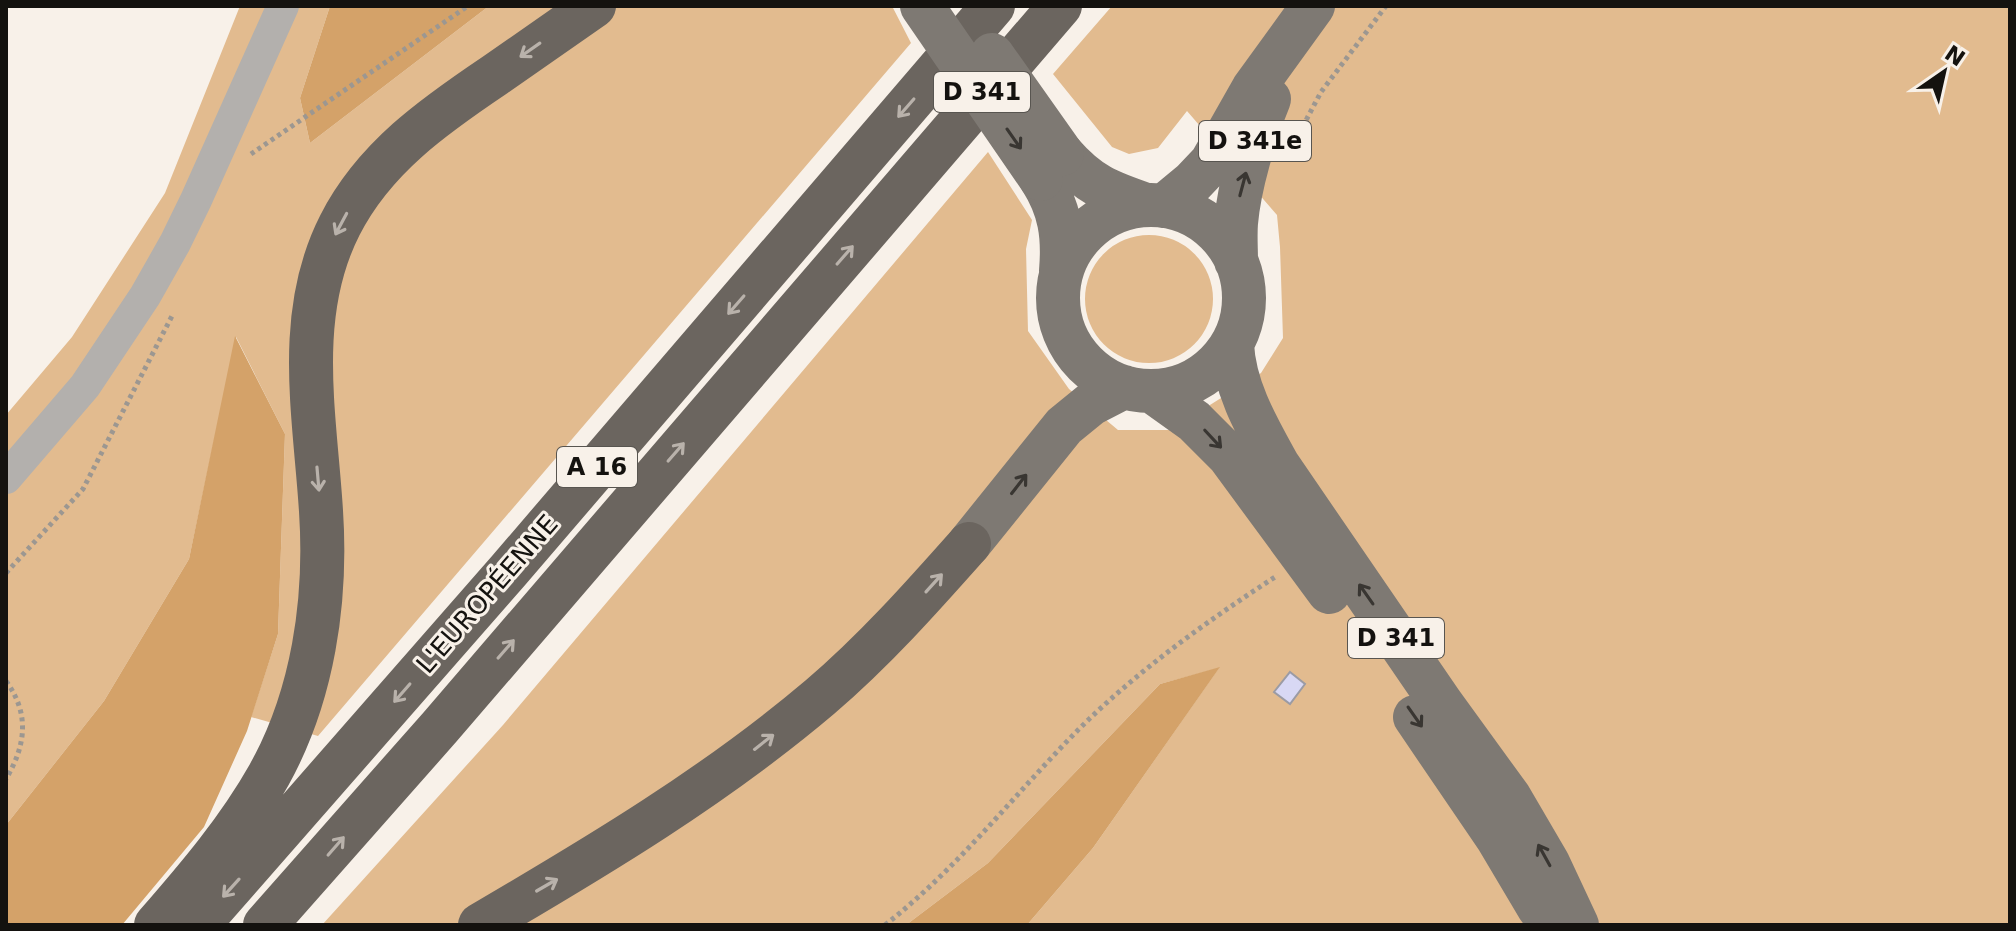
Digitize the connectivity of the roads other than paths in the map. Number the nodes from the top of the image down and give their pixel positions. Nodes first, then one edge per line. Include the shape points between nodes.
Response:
1 (283, 6) edge
2 (594, 6) edge
3 (922, 6) edge
4 (958, 6) edge
5 (993, 6) edge
6 (1060, 6) edge
7 (1306, 16) edge
8 (1052, 166) junction
9 (1155, 205) junction
10 (1236, 261) junction
11 (1061, 271) junction
12 (1232, 344) junction
13 (1138, 389) junction
14 (6, 478) edge
15 (969, 544) joint
16 (156, 925) edge
17 (198, 925) edge
18 (265, 925) edge
19 (480, 925) edge
20 (1548, 925) edge
21 (1577, 925) edge

1 - 14 street via 196,200 145,296 85,386
2 -> 16 highway via 401,145 340,225 321,273 312,325 322,568 302,697 257,796
3 -> 8 main road, D 341, bridge
4 - 8 main road, D 341, bridge
5 -> 17 highway, L'EUROPÉENNE / A 16
18 -> 6 highway, L'EUROPÉENNE / A 16
7 - 9 main road, D 341e via 1253,89 1211,163 1193,182
10 -> 7 main road, D 341e via 1240,197 1264,110
8 - 9 main road, D 341 via 1079,173 1116,195
8 - 11 main road, D 341
9 - 10 main road via 1189,213 1211,226
9 - 11 main road via 1128,207 1090,227 1072,247
10 - 12 main road via 1244,303
11 - 13 main road via 1058,307 1068,342 1107,381
12 - 13 main road via 1202,376 1178,387
21 -> 12 main road, D 341 via 1510,798 1278,465 1239,384
15 -> 13 main road via 1064,426 1091,404
13 -> 20 main road, D 341 via 1183,412 1234,462 1488,823
19 -> 15 highway via 654,820 768,739 862,658

